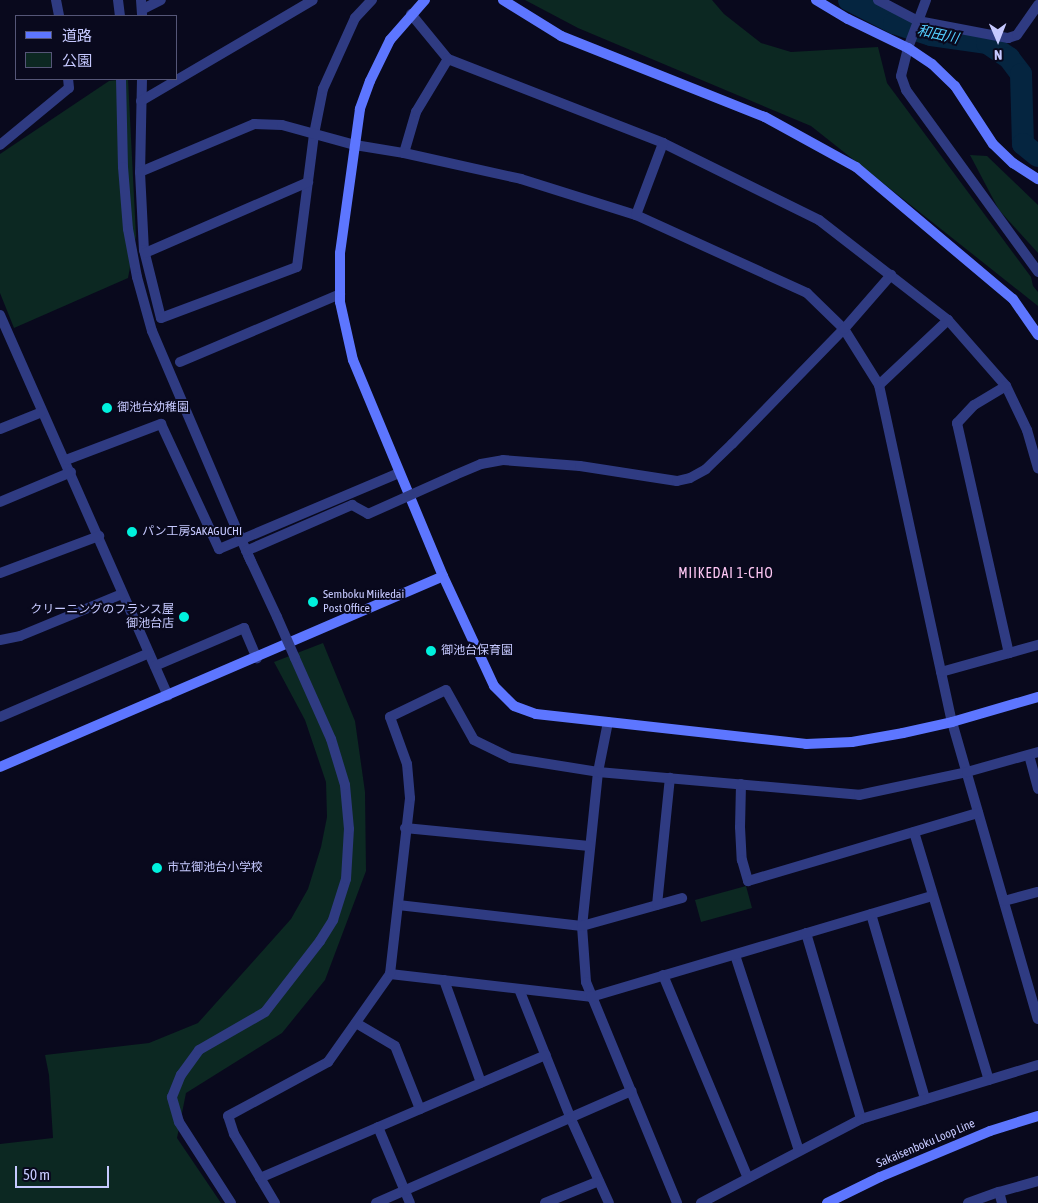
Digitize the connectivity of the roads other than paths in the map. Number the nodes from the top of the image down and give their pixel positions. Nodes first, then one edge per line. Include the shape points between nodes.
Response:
1 (56, 0) edge
2 (118, 0) edge
3 (160, 0) edge
4 (313, 0) edge
5 (425, 0) edge
6 (503, 0) edge
7 (816, 0) edge
8 (878, 0) edge
9 (926, 0) edge
10 (367, 2) edge
11 (1038, 5) edge
12 (142, 8) edge
13 (411, 14) junction
14 (59, 15) edge
15 (120, 15) edge
16 (918, 20) junction
17 (908, 48) junction
18 (448, 59) junction
19 (178, 79) edge
20 (68, 80) edge
21 (121, 80) edge
22 (142, 80) edge
23 (177, 80) edge
24 (141, 101) junction
25 (314, 134) junction
26 (663, 144) junction
27 (0, 145) edge
28 (355, 145) junction
29 (404, 153) junction
30 (140, 172) junction
31 (1038, 179) edge
32 (308, 182) junction
33 (636, 215) junction
34 (145, 253) junction
35 (1038, 272) edge
36 (890, 275) junction
37 (340, 294) junction
38 (0, 315) edge
39 (948, 320) junction
40 (844, 329) junction
41 (1038, 334) edge
42 (180, 362) dead end
43 (879, 385) junction
44 (1006, 386) junction
45 (42, 412) junction
46 (0, 429) edge
47 (66, 460) junction
48 (1038, 468) edge
49 (71, 472) junction
50 (398, 472) junction
51 (0, 502) edge
52 (99, 536) junction
53 (248, 555) junction
54 (0, 572) edge
55 (443, 576) junction
56 (122, 594) junction
57 (0, 640) edge
58 (1038, 645) edge
59 (149, 652) junction
60 (1009, 653) junction
61 (257, 658) junction
62 (155, 666) junction
63 (941, 672) junction
64 (168, 696) junction
65 (1038, 697) edge
66 (0, 717) edge
67 (608, 722) junction
68 (952, 722) junction
69 (1033, 754) edge
70 (0, 767) edge
71 (598, 772) junction
72 (967, 772) junction
73 (670, 778) junction
74 (741, 784) junction
75 (1038, 790) edge
76 (978, 814) junction
77 (405, 828) junction
78 (914, 832) junction
79 (589, 846) junction
80 (1038, 892) edge
81 (932, 896) junction
82 (682, 898) dead end
83 (1004, 901) junction
84 (657, 904) junction
85 (398, 906) junction
86 (871, 914) junction
87 (582, 926) junction
88 (806, 934) junction
89 (734, 955) junction
90 (390, 974) junction
91 (663, 976) junction
92 (444, 980) junction
93 (1033, 983) edge
94 (519, 989) junction
95 (591, 997) junction
96 (1038, 1020) edge
97 (356, 1023) junction
98 (546, 1055) junction
99 (1038, 1064) edge
100 (989, 1080) junction
101 (481, 1083) junction
102 (631, 1091) junction
103 (925, 1099) junction
104 (420, 1109) junction
105 (1038, 1116) edge
106 (571, 1119) junction
107 (860, 1119) junction
108 (378, 1127) junction
109 (799, 1152) junction
110 (260, 1178) junction
111 (748, 1178) junction
112 (599, 1181) junction
113 (1038, 1181) edge
114 (405, 1190) junction
115 (999, 1192) junction
116 (231, 1203) edge
117 (275, 1203) edge
118 (376, 1203) edge
119 (410, 1203) edge
120 (545, 1203) edge
121 (608, 1203) edge
122 (678, 1203) edge
123 (701, 1203) edge
124 (827, 1203) edge
125 (968, 1203) edge
126 (1002, 1203) edge

1 - 14 street
2 - 15 street
3 - 12 street
4 - 19 street
5 - 13 street
6 - 41 street via 561,36 765,117 856,167 1013,299
7 - 17 street via 848,20
8 - 16 street
9 - 16 street
10 - 25 street via 355,18 323,89
11 - 16 street via 1017,35 1008,38
13 - 18 street
13 - 28 street via 390,40 370,81 360,109
16 - 17 street
17 - 31 street via 932,64 954,86 993,144
17 - 35 street via 901,76 906,90
18 - 26 street
18 - 29 street via 416,112
20 - 27 street via 69,88
21 - 53 street, bridge via 128,229 137,276 152,330
22 - 24 street
23 - 24 street
24 - 30 street
25 - 28 street
25 - 30 street via 282,125 254,124
25 - 32 street
26 - 33 street
26 - 36 street via 819,220
28 - 29 street
28 - 37 street via 340,253
29 - 33 street via 521,179
30 - 34 street
32 - 34 street
32 - 34 street via 297,268 161,318
33 - 40 street via 807,294
36 - 39 street
36 - 40 street
37 - 42 street
37 - 50 street via 353,360
38 - 45 street
39 - 43 street
39 - 44 street
40 - 43 street
40 - 53 street, bridge via 706,469 690,478 677,481 631,472 509,460 481,464 368,514 352,504
43 - 63 street
44 - 48 street via 1027,430
44 - 60 street via 974,405 957,423
45 - 46 street
45 - 47 street
47 - 49 street
47 - 50 street via 161,424 219,549
49 - 51 street
49 - 52 street
50 - 55 street
52 - 54 street
52 - 56 street
53 - 116 street, bridge via 330,739 345,785 349,829 346,878 333,920 320,941 264,1012 199,1050 181,1075 172,1097 179,1122
55 - 61 street
55 - 67 street via 494,686 514,706 536,714
56 - 57 street via 20,636
56 - 59 street
58 - 60 street
59 - 62 street
59 - 66 street
60 - 63 street
61 - 62 street via 244,628
61 - 64 street
62 - 64 street
63 - 68 street
64 - 70 street
65 - 68 street
67 - 68 street via 806,744 852,742
67 - 71 street
68 - 72 street
69 - 72 street
69 - 75 street
71 - 73 street
71 - 77 street via 511,758 474,740 446,690 390,717 407,764 410,798
71 - 79 street
72 - 74 street via 859,794
72 - 76 street
73 - 74 street
73 - 84 street
74 - 78 street via 742,860 748,881
76 - 78 street
76 - 83 street
77 - 79 street
77 - 85 street
78 - 81 street
79 - 87 street
80 - 83 street
81 - 86 street
81 - 100 street
82 - 84 street
83 - 93 street
84 - 87 street
85 - 87 street
85 - 90 street
86 - 88 street
86 - 103 street
87 - 95 street via 586,982
88 - 89 street
88 - 107 street
89 - 91 street
89 - 109 street
90 - 92 street
90 - 97 street
91 - 95 street
91 - 111 street
92 - 94 street
92 - 101 street
93 - 96 street
94 - 95 street
94 - 98 street
95 - 102 street
97 - 104 street via 395,1046
97 - 110 street via 328,1062 228,1116 234,1134
98 - 101 street
98 - 106 street
99 - 100 street
100 - 103 street
101 - 104 street
102 - 106 street
102 - 122 street
103 - 107 street
104 - 108 street
105 - 124 street, Sakaisenboku Loop Line via 990,1131
106 - 112 street
106 - 114 street
107 - 109 street
108 - 110 street
108 - 114 street
109 - 111 street
110 - 117 street
111 - 123 street
112 - 120 street
112 - 121 street
113 - 115 street
114 - 118 street
114 - 119 street
115 - 125 street
115 - 126 street

